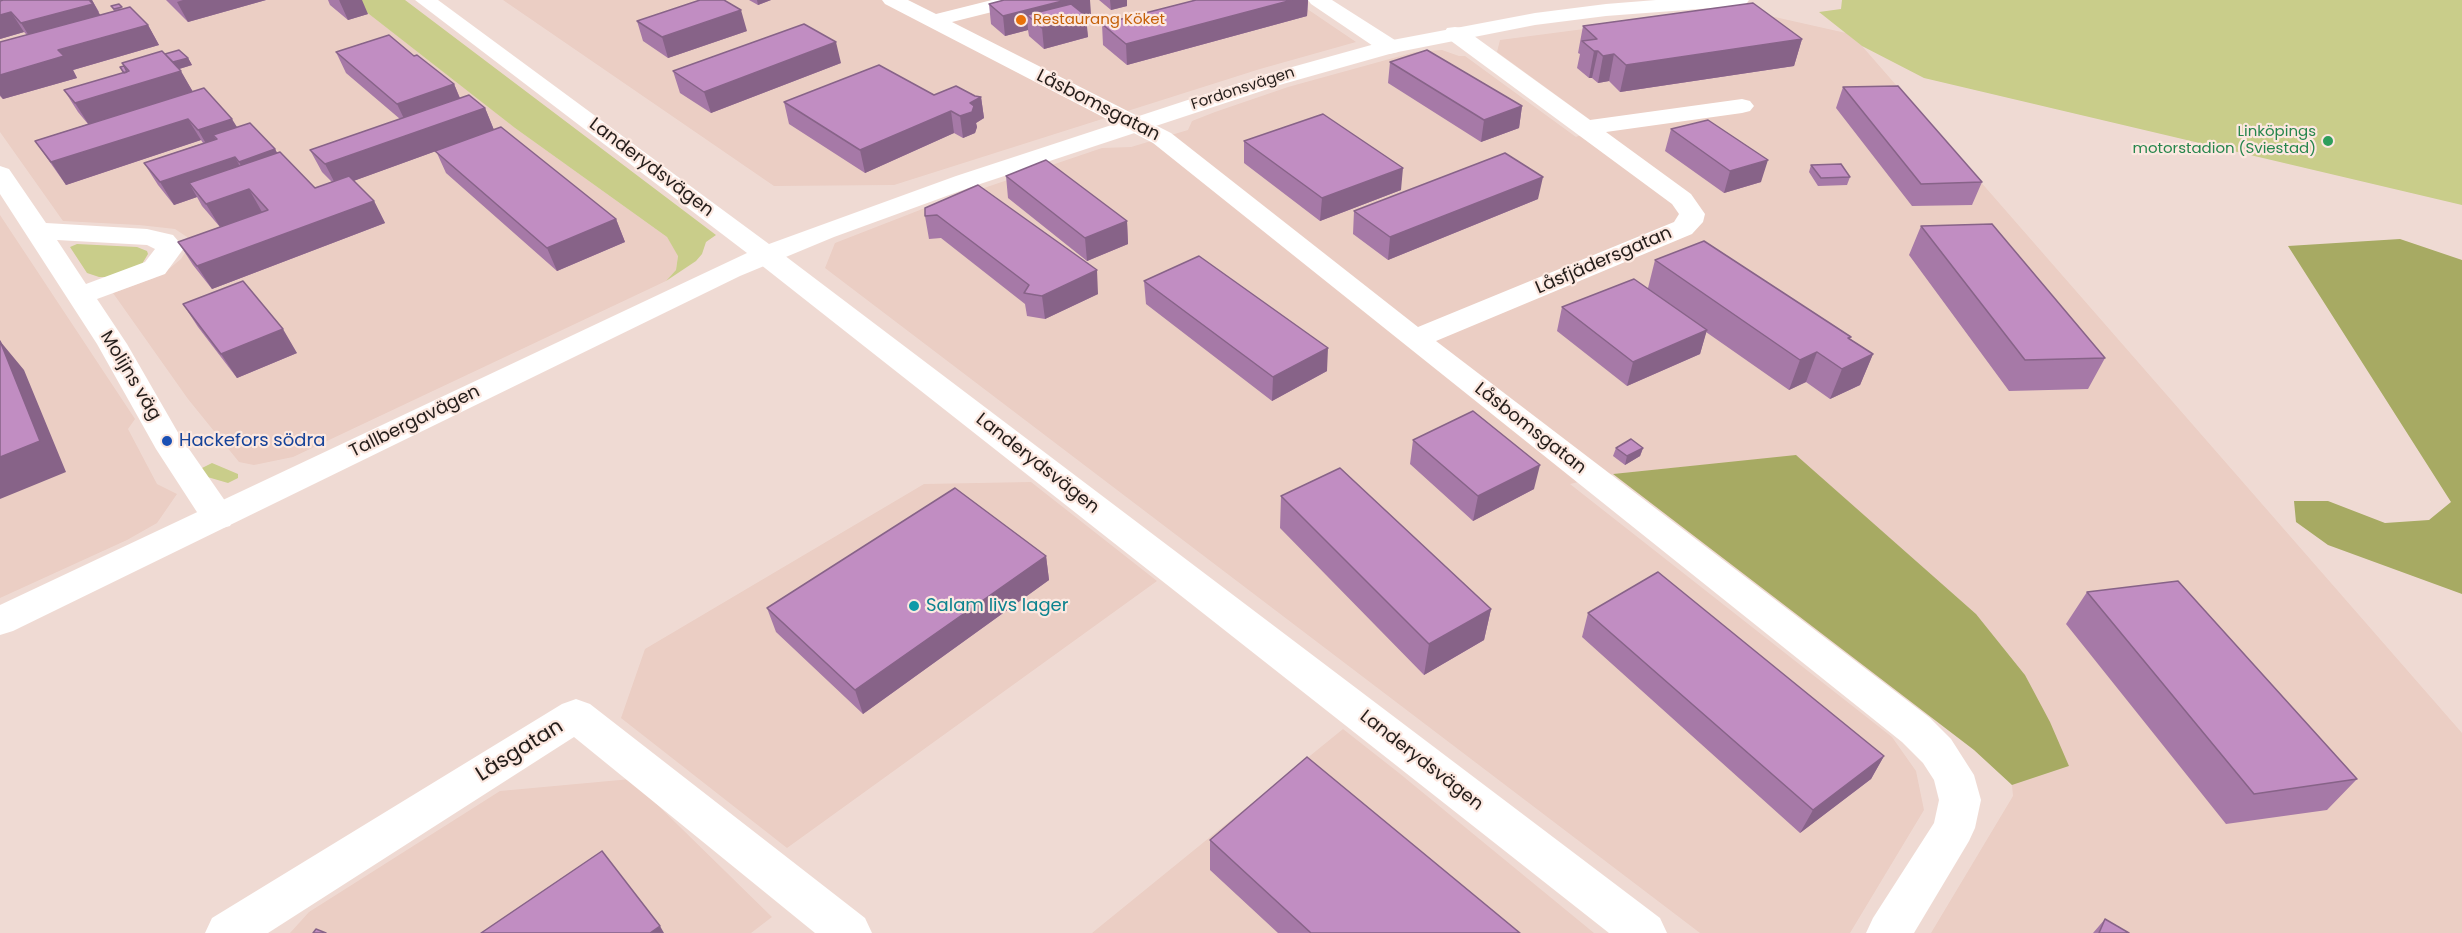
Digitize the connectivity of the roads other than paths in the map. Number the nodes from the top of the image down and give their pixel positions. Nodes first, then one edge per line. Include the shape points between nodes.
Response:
1 (425, 0) edge
2 (892, 0) edge
3 (1017, 0) edge
4 (1317, 0) edge
5 (1739, 0) edge
6 (933, 21) junction
7 (1455, 33) junction
8 (1390, 47) junction
9 (1742, 106) dead end
10 (1135, 124) junction
11 (1585, 128) junction
12 (0, 174) edge
13 (40, 231) junction
14 (766, 255) junction
15 (80, 296) junction
16 (1415, 339) junction
17 (218, 518) junction
18 (0, 621) edge
19 (228, 933) edge
20 (849, 933) edge
21 (1644, 933) edge
22 (1889, 933) edge

1 - 14 street, Landerydsvägen
2 - 6 street, Låsbomsgatan
3 - 6 street
4 - 8 street
5 - 7 street, Fordonsvägen via 1606,10
6 - 10 street, Låsbomsgatan
7 - 8 street, Fordonsvägen
7 - 11 street, Låsfjädersgatan
8 - 10 street, Fordonsvägen
9 - 11 street
10 - 14 street, Fordonsvägen via 954,184
10 - 16 street, Låsbomsgatan via 1162,138
11 - 16 street, Låsfjädersgatan via 1682,199 1692,214 1690,222
12 - 13 street, Molijns väg
13 - 15 street, Molijns väg
13 - 15 street via 147,237 163,241 170,248 155,268
14 - 17 street, Tallbergavägen
14 - 21 street, Landerydsvägen
15 - 17 street, Molijns väg
16 - 22 street, Låsbomsgatan via 1916,730 1936,751 1953,775 1960,800 1954,828
17 - 18 street, Tallbergavägen
19 - 20 street, Låsgatan via 576,715

